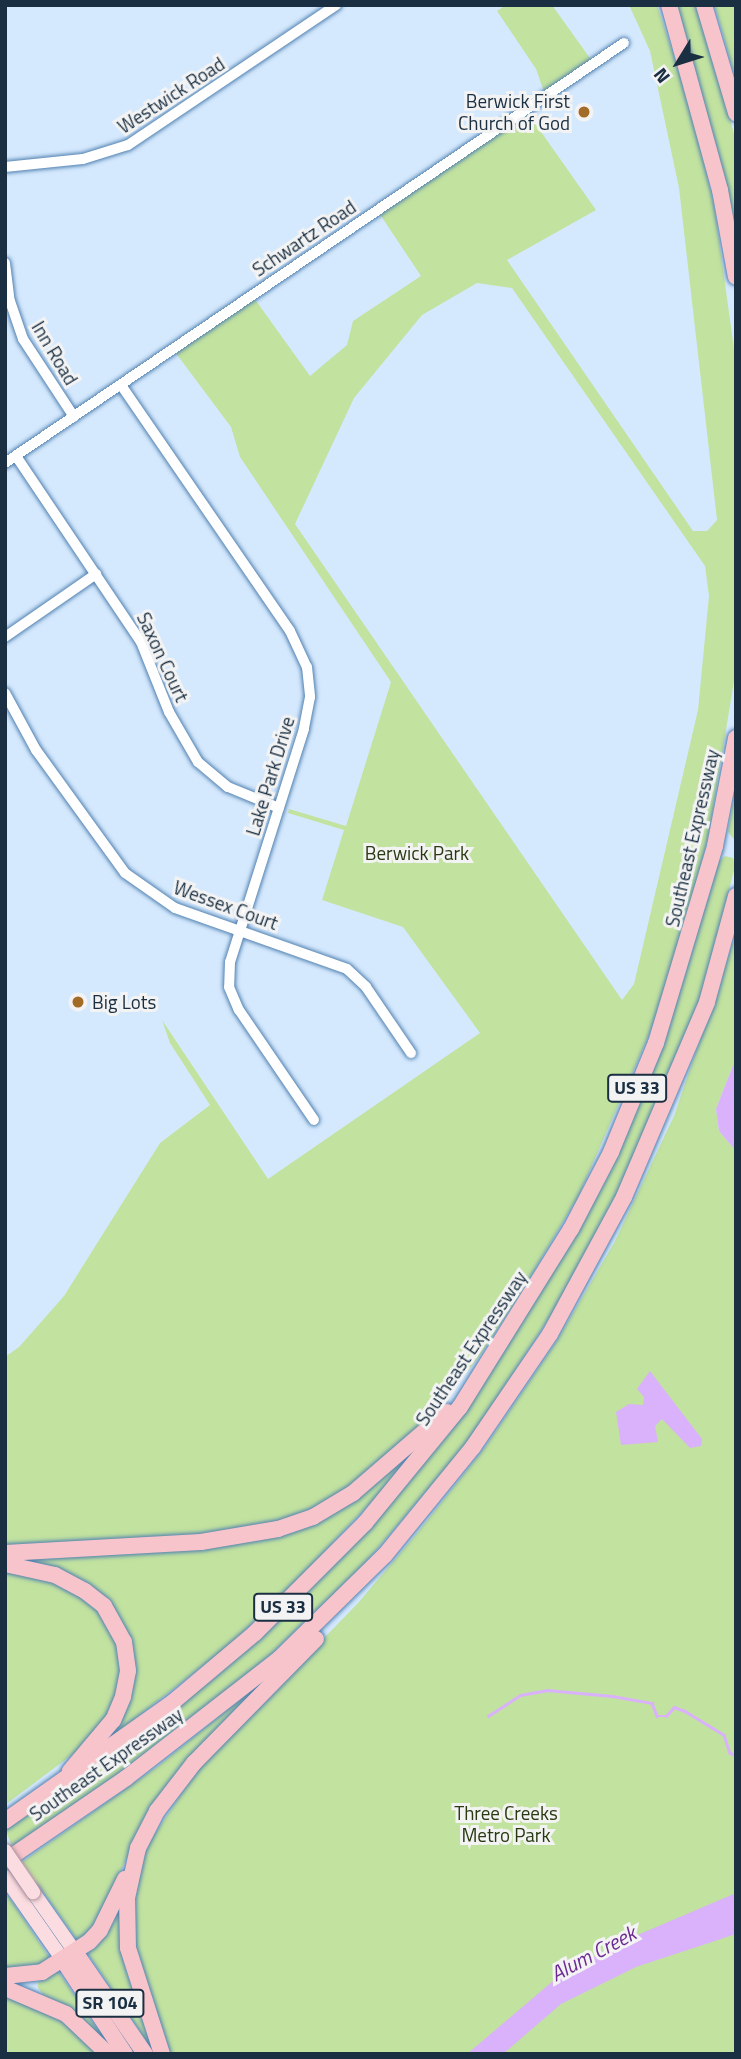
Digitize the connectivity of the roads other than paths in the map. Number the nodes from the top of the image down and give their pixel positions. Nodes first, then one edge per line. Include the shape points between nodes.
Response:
1 (337, 5) edge
2 (669, 5) edge
3 (704, 5) edge
4 (624, 43) dead end
5 (736, 113) edge
6 (5, 167) edge
7 (5, 263) edge
8 (736, 277) edge
9 (121, 385) junction
10 (74, 417) junction
11 (16, 456) junction
12 (5, 463) edge
13 (96, 574) junction
14 (5, 637) edge
15 (5, 693) edge
16 (736, 738) edge
17 (279, 808) junction
18 (736, 896) edge
19 (240, 931) junction
20 (411, 1053) dead end
21 (314, 1120) dead end
22 (472, 1389) junction
23 (5, 1553) edge
24 (5, 1564) edge
25 (367, 1574) junction
26 (56, 1787) junction
27 (5, 1821) edge
28 (5, 1851) edge
29 (5, 1861) edge
30 (133, 1861) junction
31 (5, 1877) edge
32 (27, 1896) junction
33 (69, 1956) junction
34 (5, 1976) edge
35 (5, 1987) edge
36 (108, 2054) edge
37 (125, 2054) edge
38 (145, 2054) edge
39 (162, 2054) edge

1 - 6 street, Westwick Road via 128,145 83,159
2 - 8 highway via 720,190
3 - 5 highway
4 - 9 street, Schwartz Road
7 - 10 street, Inn Road via 10,301 23,339
9 - 10 street, Schwartz Road
9 - 17 street, Lake Park Drive via 302,652 310,697
10 - 11 street, Schwartz Road
11 - 12 street, Schwartz Road
11 - 13 street, Saxon Court
13 - 14 street
13 - 17 street, Saxon Court via 141,642 169,712 198,762 228,787
15 - 19 street, Wessex Court via 36,750 125,873 176,908
16 - 22 highway, Southeast Expressway / US 33 via 699,910 656,1044 611,1152 571,1229
17 - 19 street, Lake Park Drive
18 - 25 highway, Southeast Expressway / US 33 via 707,1002 665,1109 584,1273 521,1380 473,1447
19 - 20 street, Wessex Court via 347,969 366,987
19 - 21 street, Lake Park Drive via 230,962 229,987 239,1010
22 - 23 highway via 362,1487 313,1517 278,1530 201,1542
22 - 26 highway, Southeast Expressway / US 33 via 388,1496 304,1587 173,1703
24 - 26 highway via 55,1575 85,1591 104,1606 124,1642 127,1683 118,1708
25 - 29 highway, Southeast Expressway / US 33 via 222,1707
25 - 30 highway via 344,1610 177,1783
26 - 27 highway, Southeast Expressway / US 33
28 - 32 main road, SR 104, bridge
30 - 33 highway via 100,1930
30 - 39 highway via 127,1898 128,1948
31 - 32 main road, SR 104
32 - 33 main road, SR 104
33 - 34 highway via 42,1972
33 - 37 highway, SR 104
33 - 38 highway, SR 104
35 - 36 highway via 66,2014

